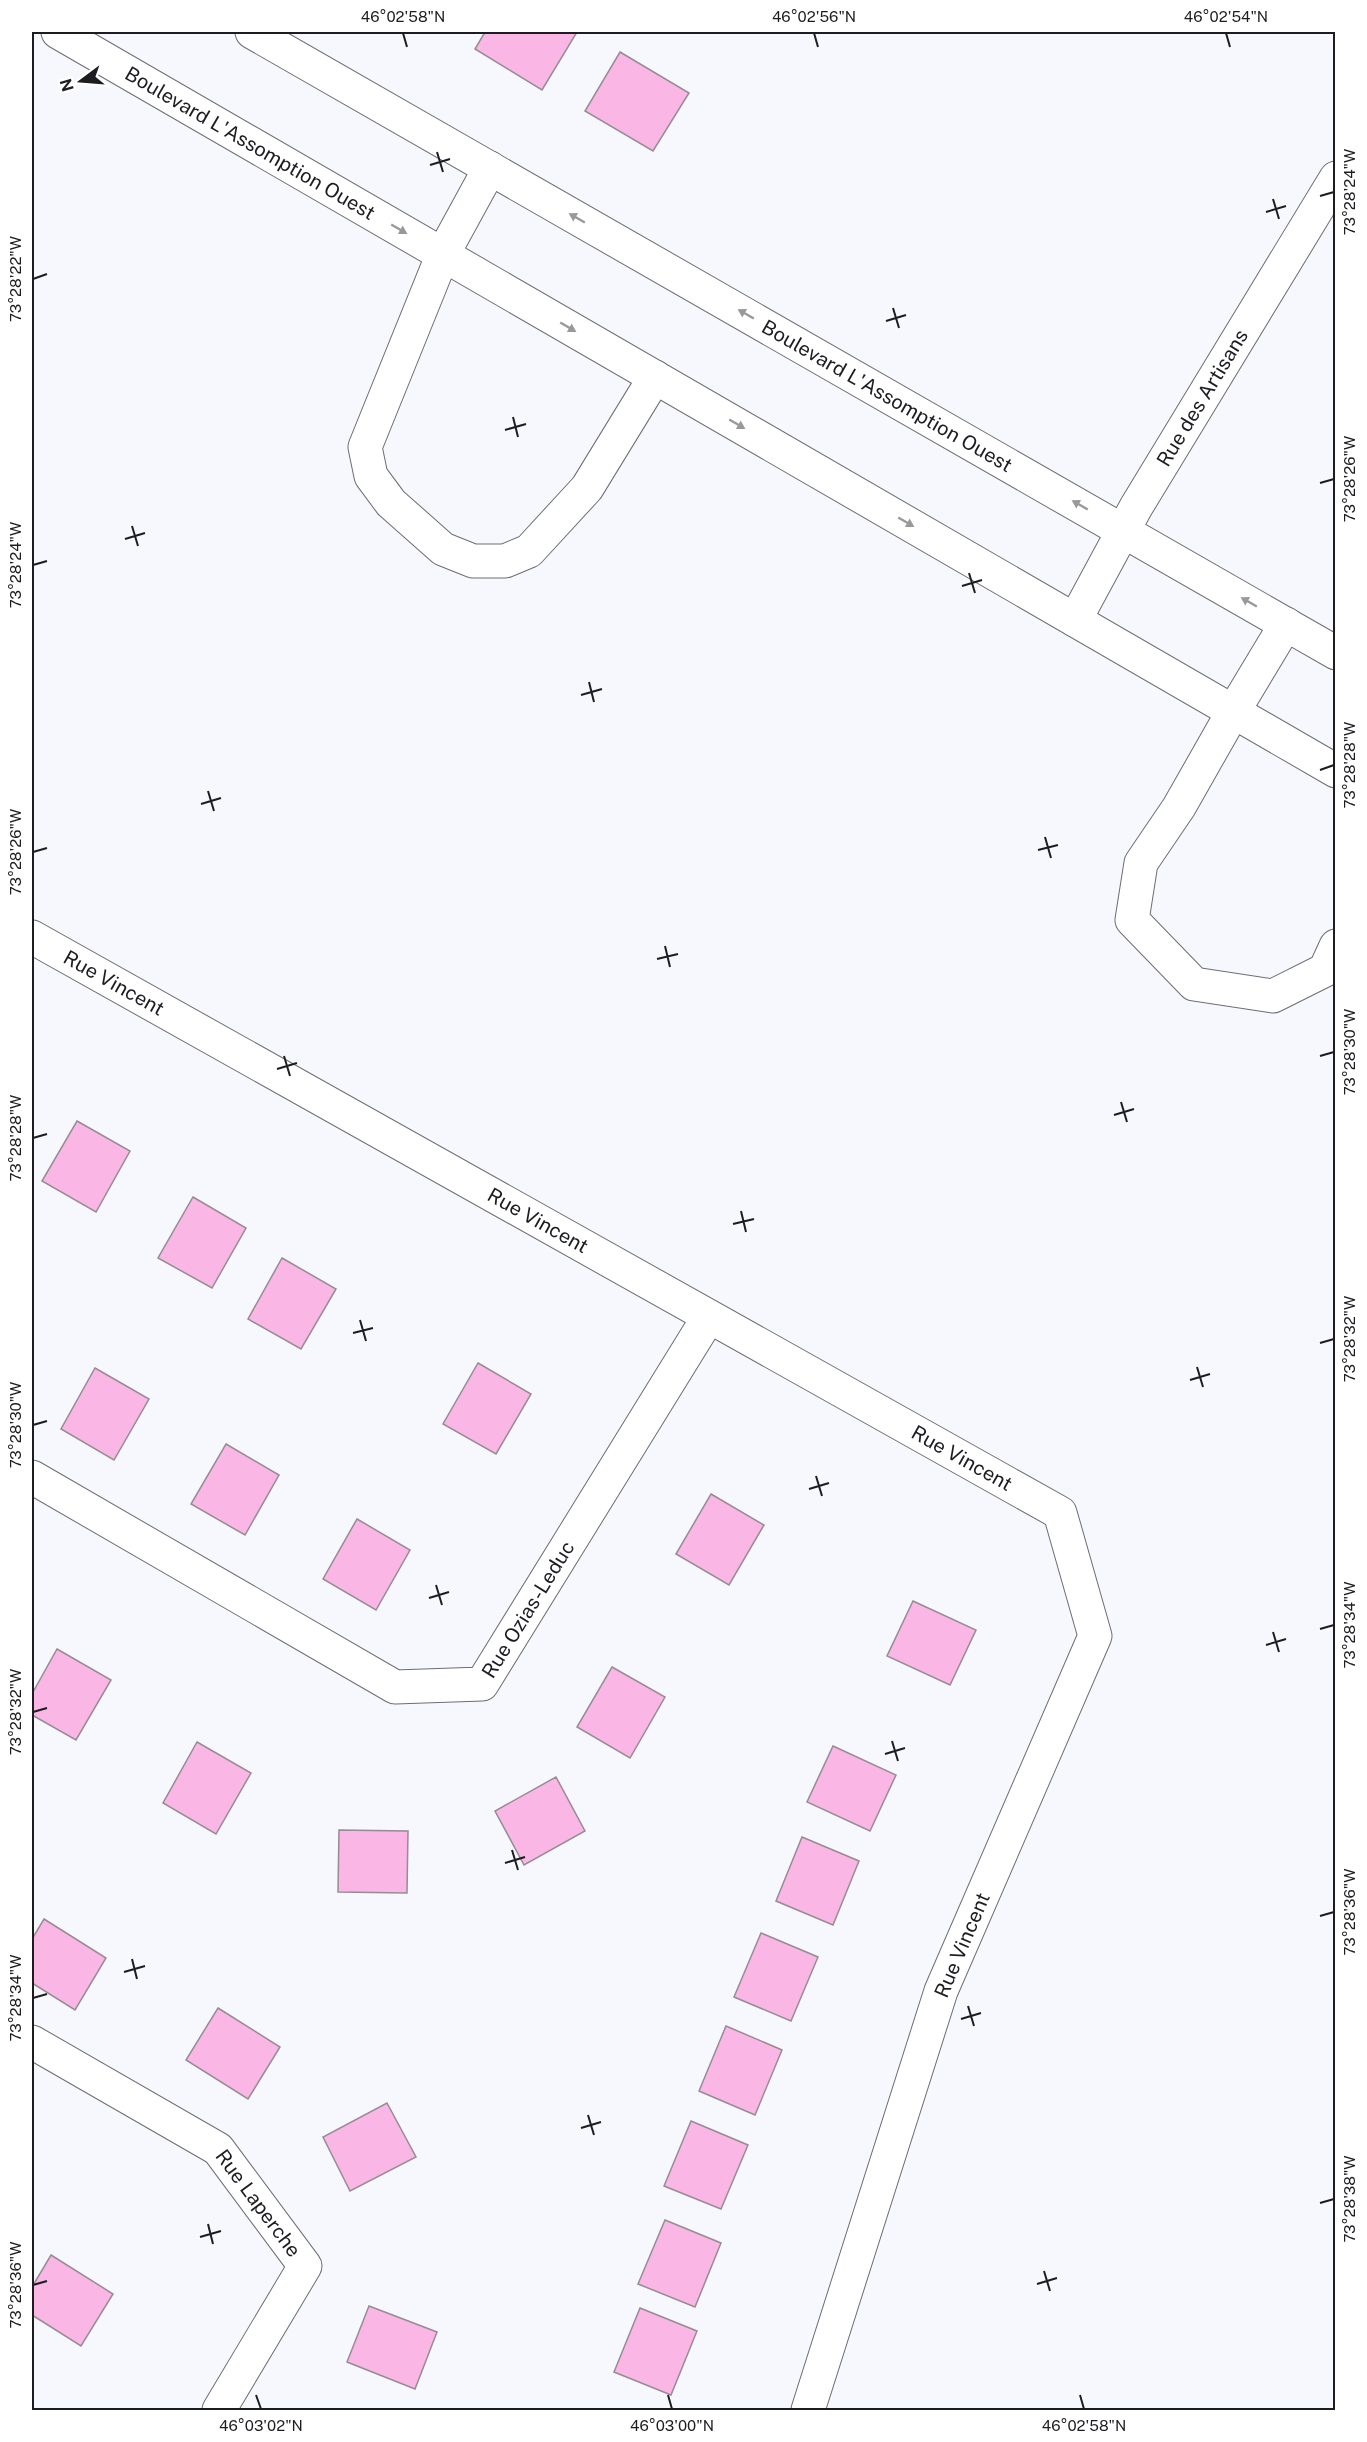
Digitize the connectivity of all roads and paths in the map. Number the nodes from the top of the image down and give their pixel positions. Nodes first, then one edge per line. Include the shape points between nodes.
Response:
1 (58, 32) edge
2 (252, 32) edge
3 (490, 168) junction
4 (1335, 178) edge
5 (443, 254) junction
6 (655, 377) junction
7 (1123, 530) junction
8 (1075, 620) junction
9 (1286, 624) junction
10 (1335, 653) edge
11 (1233, 712) junction
12 (1335, 771) edge
13 (32, 938) edge
14 (1335, 946) edge
15 (708, 1318) junction
16 (32, 1477) edge
17 (32, 2042) edge
18 (219, 2410) edge
19 (808, 2410) edge

1 -> 5 street, Boulevard L'Assomption Ouest
2 - 3 street, Boulevard L'Assomption Ouest
3 - 5 street
7 -> 3 street, Boulevard L'Assomption Ouest
4 - 7 street, Rue des Artisans
5 -> 6 street, Boulevard L'Assomption Ouest
5 - 6 street via 364,447 371,476 391,503 443,549 473,561 505,561 529,551 587,488
6 -> 8 street, Boulevard L'Assomption Ouest
7 - 8 street, Rue des Artisans
9 -> 7 street, Boulevard L'Assomption Ouest
8 - 11 street, Boulevard L'Assomption Ouest
9 - 10 street, Boulevard L'Assomption Ouest
9 - 11 street
11 - 12 street, Boulevard L'Assomption Ouest
11 - 14 street via 1179,807 1141,863 1132,920 1194,984 1273,996 1324,970
13 - 15 street, Rue Vincent
15 - 16 street, Rue Ozias-Leduc via 482,1684 395,1687
15 - 19 street, Rue Vincent via 1060,1514 1095,1636 941,1991
17 - 18 street, Rue Laperche via 218,2149 305,2266

